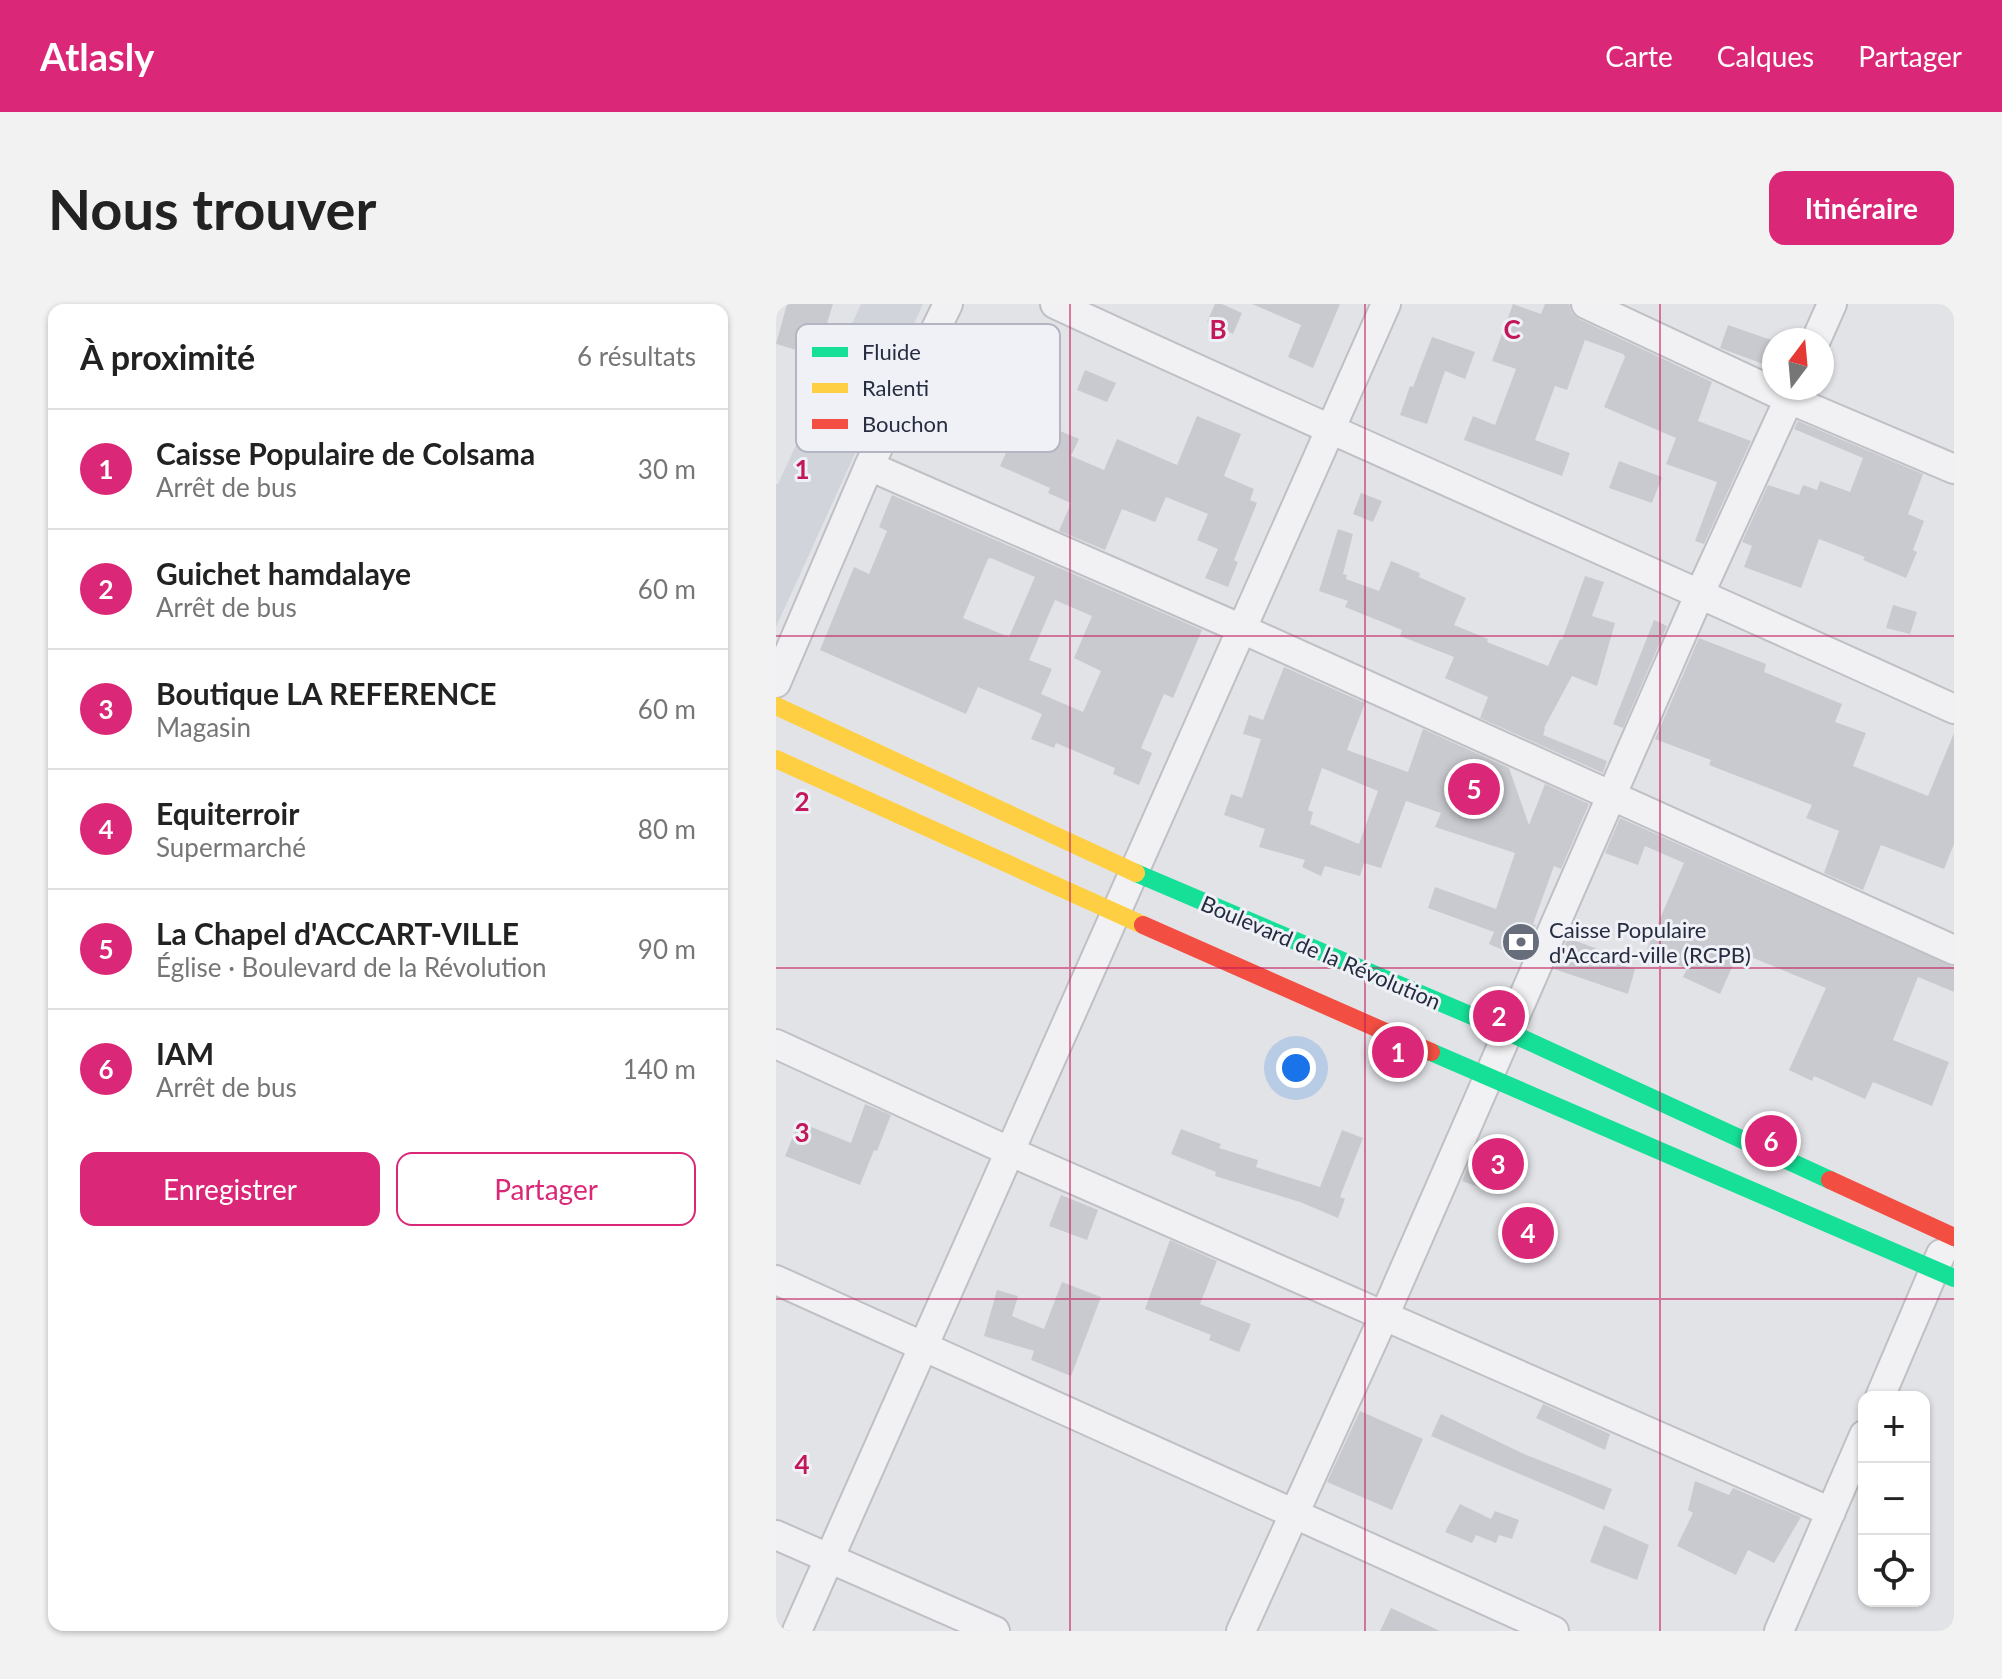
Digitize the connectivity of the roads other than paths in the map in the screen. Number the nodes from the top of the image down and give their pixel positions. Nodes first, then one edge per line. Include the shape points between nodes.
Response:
1 (948, 304) edge
2 (1055, 304) edge
3 (1386, 304) edge
4 (1586, 304) edge
5 (1832, 304) edge
6 (938, 324) edge
7 (1821, 328) edge
8 (1762, 381) edge
9 (1788, 400) edge
10 (1804, 400) edge
11 (1330, 431) junction
12 (876, 452) edge
13 (869, 466) junction
14 (1954, 469) edge
15 (1700, 593) junction
16 (1242, 629) junction
17 (776, 683) edge
18 (776, 706) edge
19 (1954, 709) edge
20 (776, 759) edge
21 (1612, 796) junction
22 (1134, 872) junction
23 (1116, 913) junction
24 (1954, 950) edge
25 (1508, 1032) junction
26 (776, 1044) edge
27 (1489, 1078) junction
28 (1011, 1152) junction
29 (1952, 1233) edge
30 (1944, 1274) edge
31 (776, 1280) edge
32 (1384, 1316) junction
33 (922, 1346) junction
34 (1883, 1391) edge
35 (1858, 1449) edge
36 (1831, 1512) junction
37 (1292, 1513) junction
38 (776, 1535) edge
39 (829, 1558) junction
40 (797, 1631) edge
41 (995, 1631) edge
42 (1241, 1631) edge
43 (1554, 1631) edge
44 (1779, 1631) edge

1 - 6 street
2 - 11 street
3 - 11 street
4 - 8 street
5 - 7 street
9 - 15 street
10 - 14 street
11 - 15 street
11 - 16 street
12 - 13 street
13 - 16 street
13 - 17 street
15 - 19 street
15 - 21 street
16 - 21 street
16 - 22 street
18 - 22 main road, Boulevard de la Révolution
20 - 23 main road, Boulevard de la Révolution
21 - 24 street
21 - 25 street
22 - 23 street
22 - 25 main road, Boulevard de la Révolution
23 - 27 main road, Boulevard de la Révolution
23 - 28 street
25 - 27 street
25 - 29 main road, Boulevard de la Révolution
26 - 28 street
27 - 30 main road, Boulevard de la Révolution
27 - 32 street
28 - 32 street
28 - 33 street
29 - 30 street
30 - 34 street
31 - 33 street
32 - 36 street
32 - 37 street
33 - 37 street
33 - 39 street
35 - 36 street
36 - 44 street
37 - 42 street
37 - 43 street
38 - 39 street
39 - 40 street
39 - 41 street

